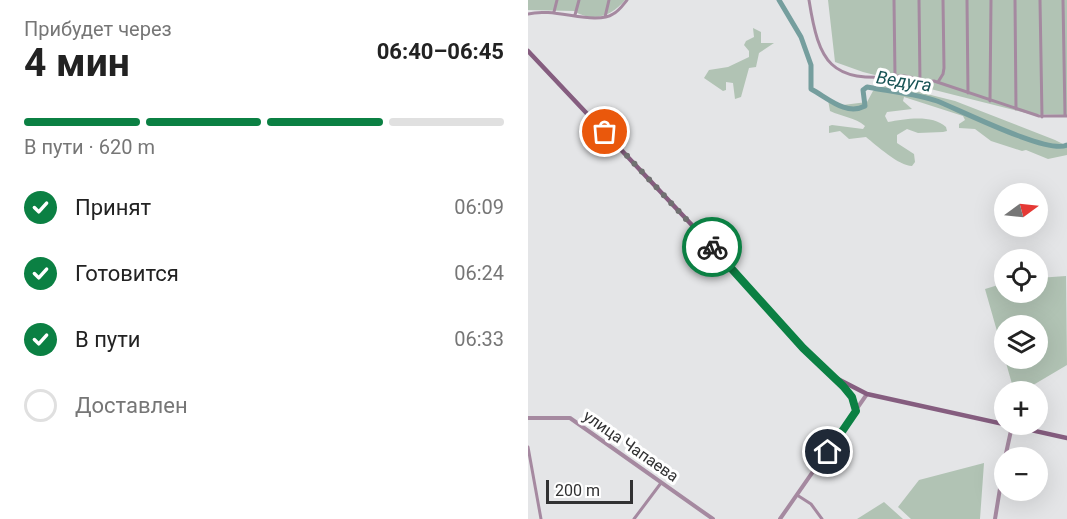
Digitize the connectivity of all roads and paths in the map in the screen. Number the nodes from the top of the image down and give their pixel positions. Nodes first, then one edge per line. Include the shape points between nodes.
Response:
1 (557, 0) edge
2 (579, 0) edge
3 (609, 0) edge
4 (627, 0) edge
5 (810, 0) edge
6 (894, 0) edge
7 (919, 0) edge
8 (943, 0) edge
9 (967, 0) edge
10 (992, 0) edge
11 (1015, 0) edge
12 (1040, 0) edge
13 (1063, 0) edge
14 (554, 12) junction
15 (528, 14) edge
16 (576, 15) junction
17 (605, 17) junction
18 (528, 51) edge
19 (896, 76) junction
20 (920, 82) junction
21 (938, 82) junction
22 (968, 93) junction
23 (990, 100) junction
24 (1016, 109) junction
25 (1066, 116) edge
26 (1042, 117) junction
27 (836, 378) junction
28 (867, 394) junction
29 (856, 411) junction
30 (528, 418) edge
31 (994, 422) edge
32 (1048, 434) edge
33 (1067, 438) edge
34 (528, 447) edge
35 (661, 483) junction
36 (797, 495) junction
37 (998, 501) edge
38 (541, 519) edge
39 (634, 519) edge
40 (713, 519) edge
41 (780, 519) edge
42 (822, 519) edge
43 (995, 519) edge

1 - 14 street
2 - 16 street
3 - 17 street
4 - 17 street
5 - 19 street via 820,50 838,70 858,77
6 - 19 street
7 - 20 street
8 - 21 street via 944,68
9 - 22 street
10 - 23 street
11 - 24 street
12 - 26 street
13 - 25 street
14 - 15 street
14 - 16 street
16 - 17 street
18 - 27 main road via 803,348
19 - 20 street
20 - 21 street
21 - 22 street
22 - 23 street
23 - 24 street
24 - 26 street
25 - 26 street
27 - 28 main road
27 - 29 street via 852,397
28 - 29 street
28 - 31 main road
29 - 36 street
30 - 35 street, улица Чапаева via 570,418
32 - 33 main road
34 - 38 street
35 - 39 street
35 - 40 street, улица Чапаева
36 - 41 street
36 - 42 street via 811,504
37 - 43 street

